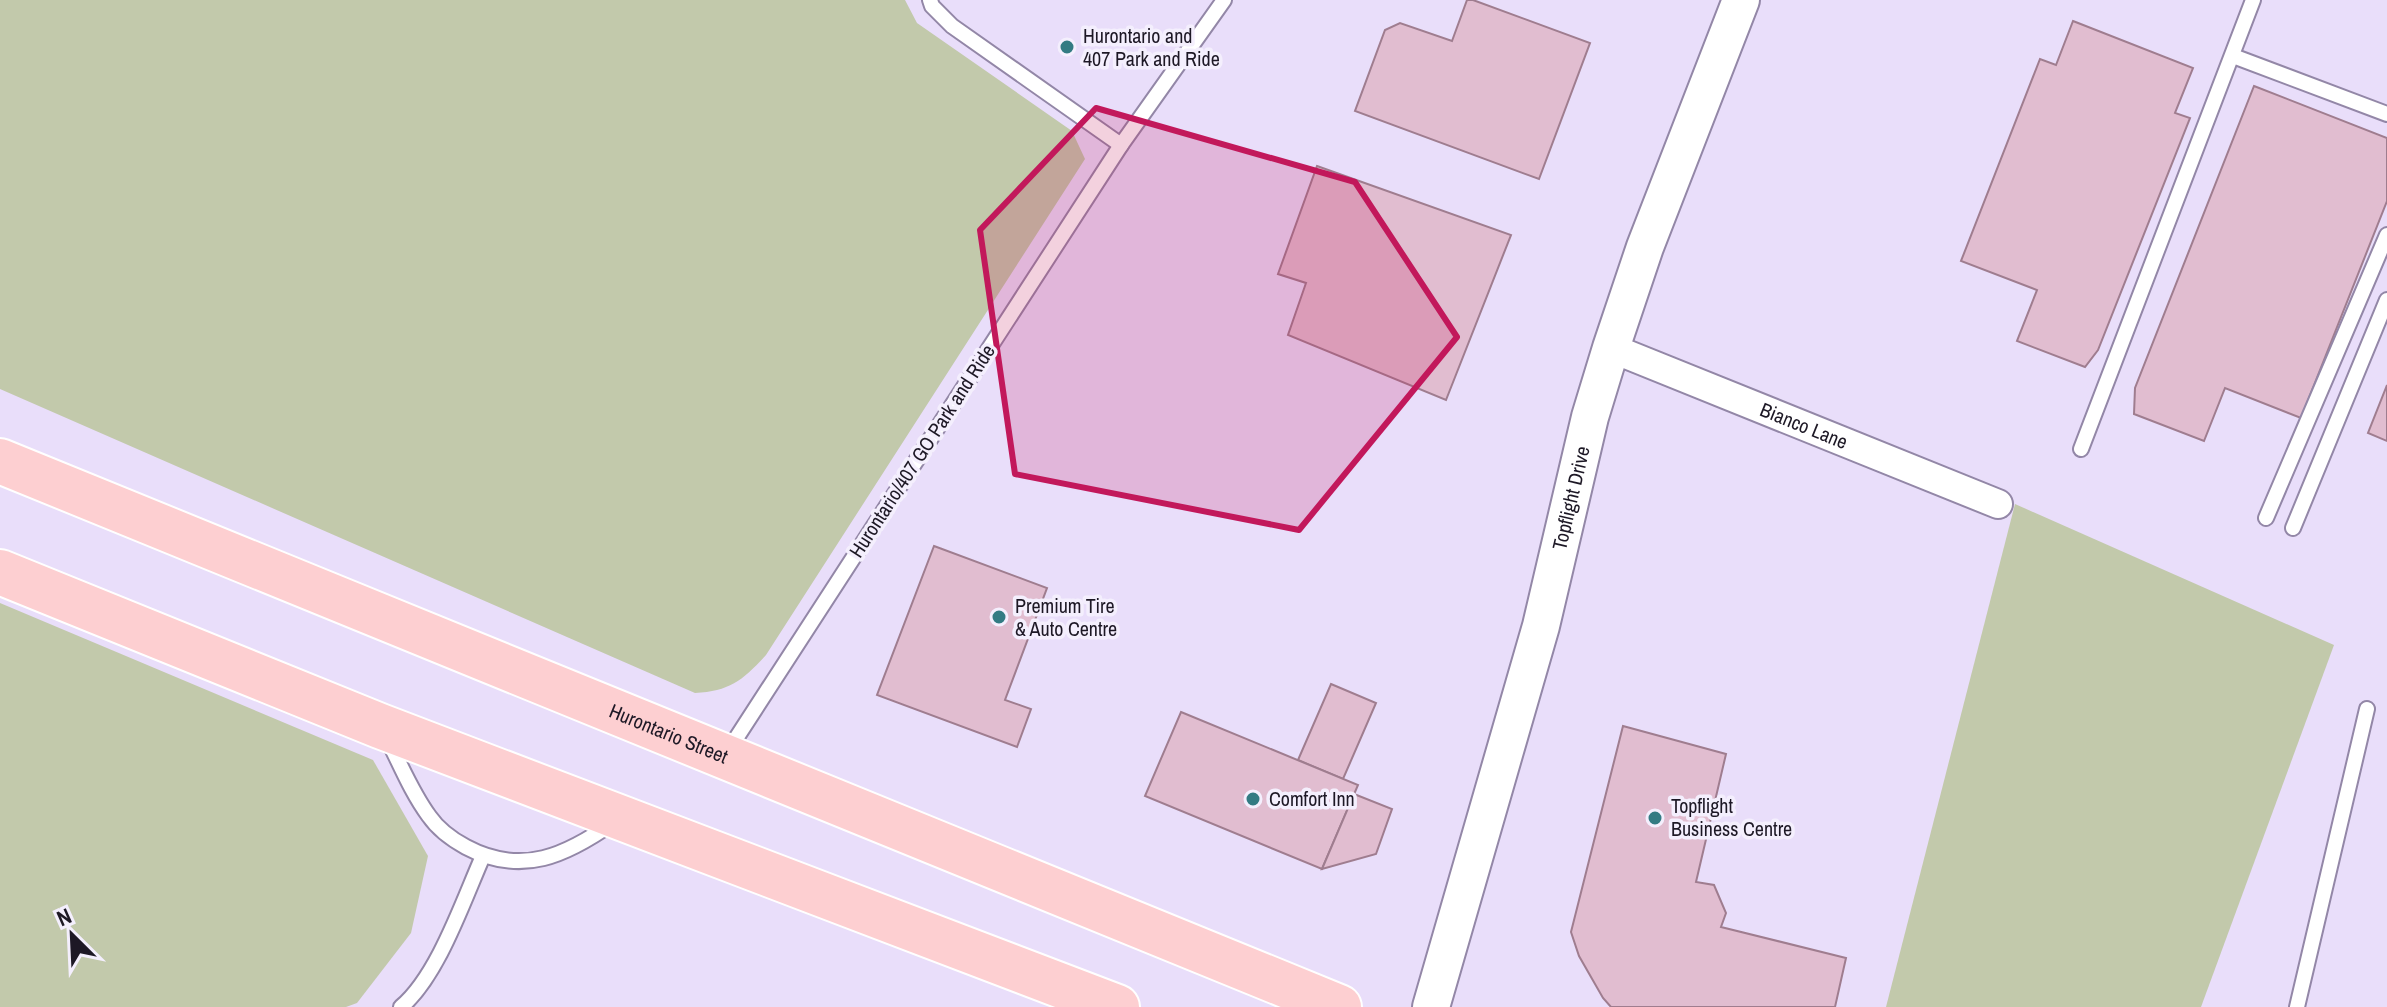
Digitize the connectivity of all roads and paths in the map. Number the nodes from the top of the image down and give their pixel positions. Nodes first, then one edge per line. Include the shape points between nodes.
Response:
1 (930, 0) edge
2 (1224, 0) edge
3 (1741, 0) edge
4 (2253, 0) edge
5 (2233, 56) junction
6 (2387, 114) edge
7 (1121, 145) junction
8 (2387, 235) edge
9 (2387, 300) edge
10 (1611, 348) junction
11 (2081, 449) dead end
12 (0, 461) edge
13 (1998, 504) dead end
14 (2266, 518) dead end
15 (2293, 528) dead end
16 (0, 572) edge
17 (2367, 709) dead end
18 (380, 726) junction
19 (723, 758) junction
20 (619, 818) junction
21 (483, 856) junction
22 (401, 1007) edge
23 (1117, 1007) edge
24 (1339, 1007) edge
25 (1431, 1007) edge
26 (2297, 1007) edge

1 - 7 lane via 952,26
2 - 7 lane, Hurontario/407 GO Park and Ride
3 - 10 street, Topflight Drive
4 - 5 lane
5 - 6 lane
5 - 11 lane
7 - 19 lane, Hurontario/407 GO Park and Ride
8 - 14 lane
9 - 15 lane
10 - 13 street, Bianco Lane
10 - 25 street, Topflight Drive via 1541,626
12 - 19 main road, Hurontario Street
16 - 18 main road
17 - 26 lane
18 - 20 main road
18 - 21 lane via 431,819 455,841
19 - 24 main road, Hurontario Street
20 - 21 lane via 552,857 518,862
20 - 23 main road
21 - 22 lane via 438,957

